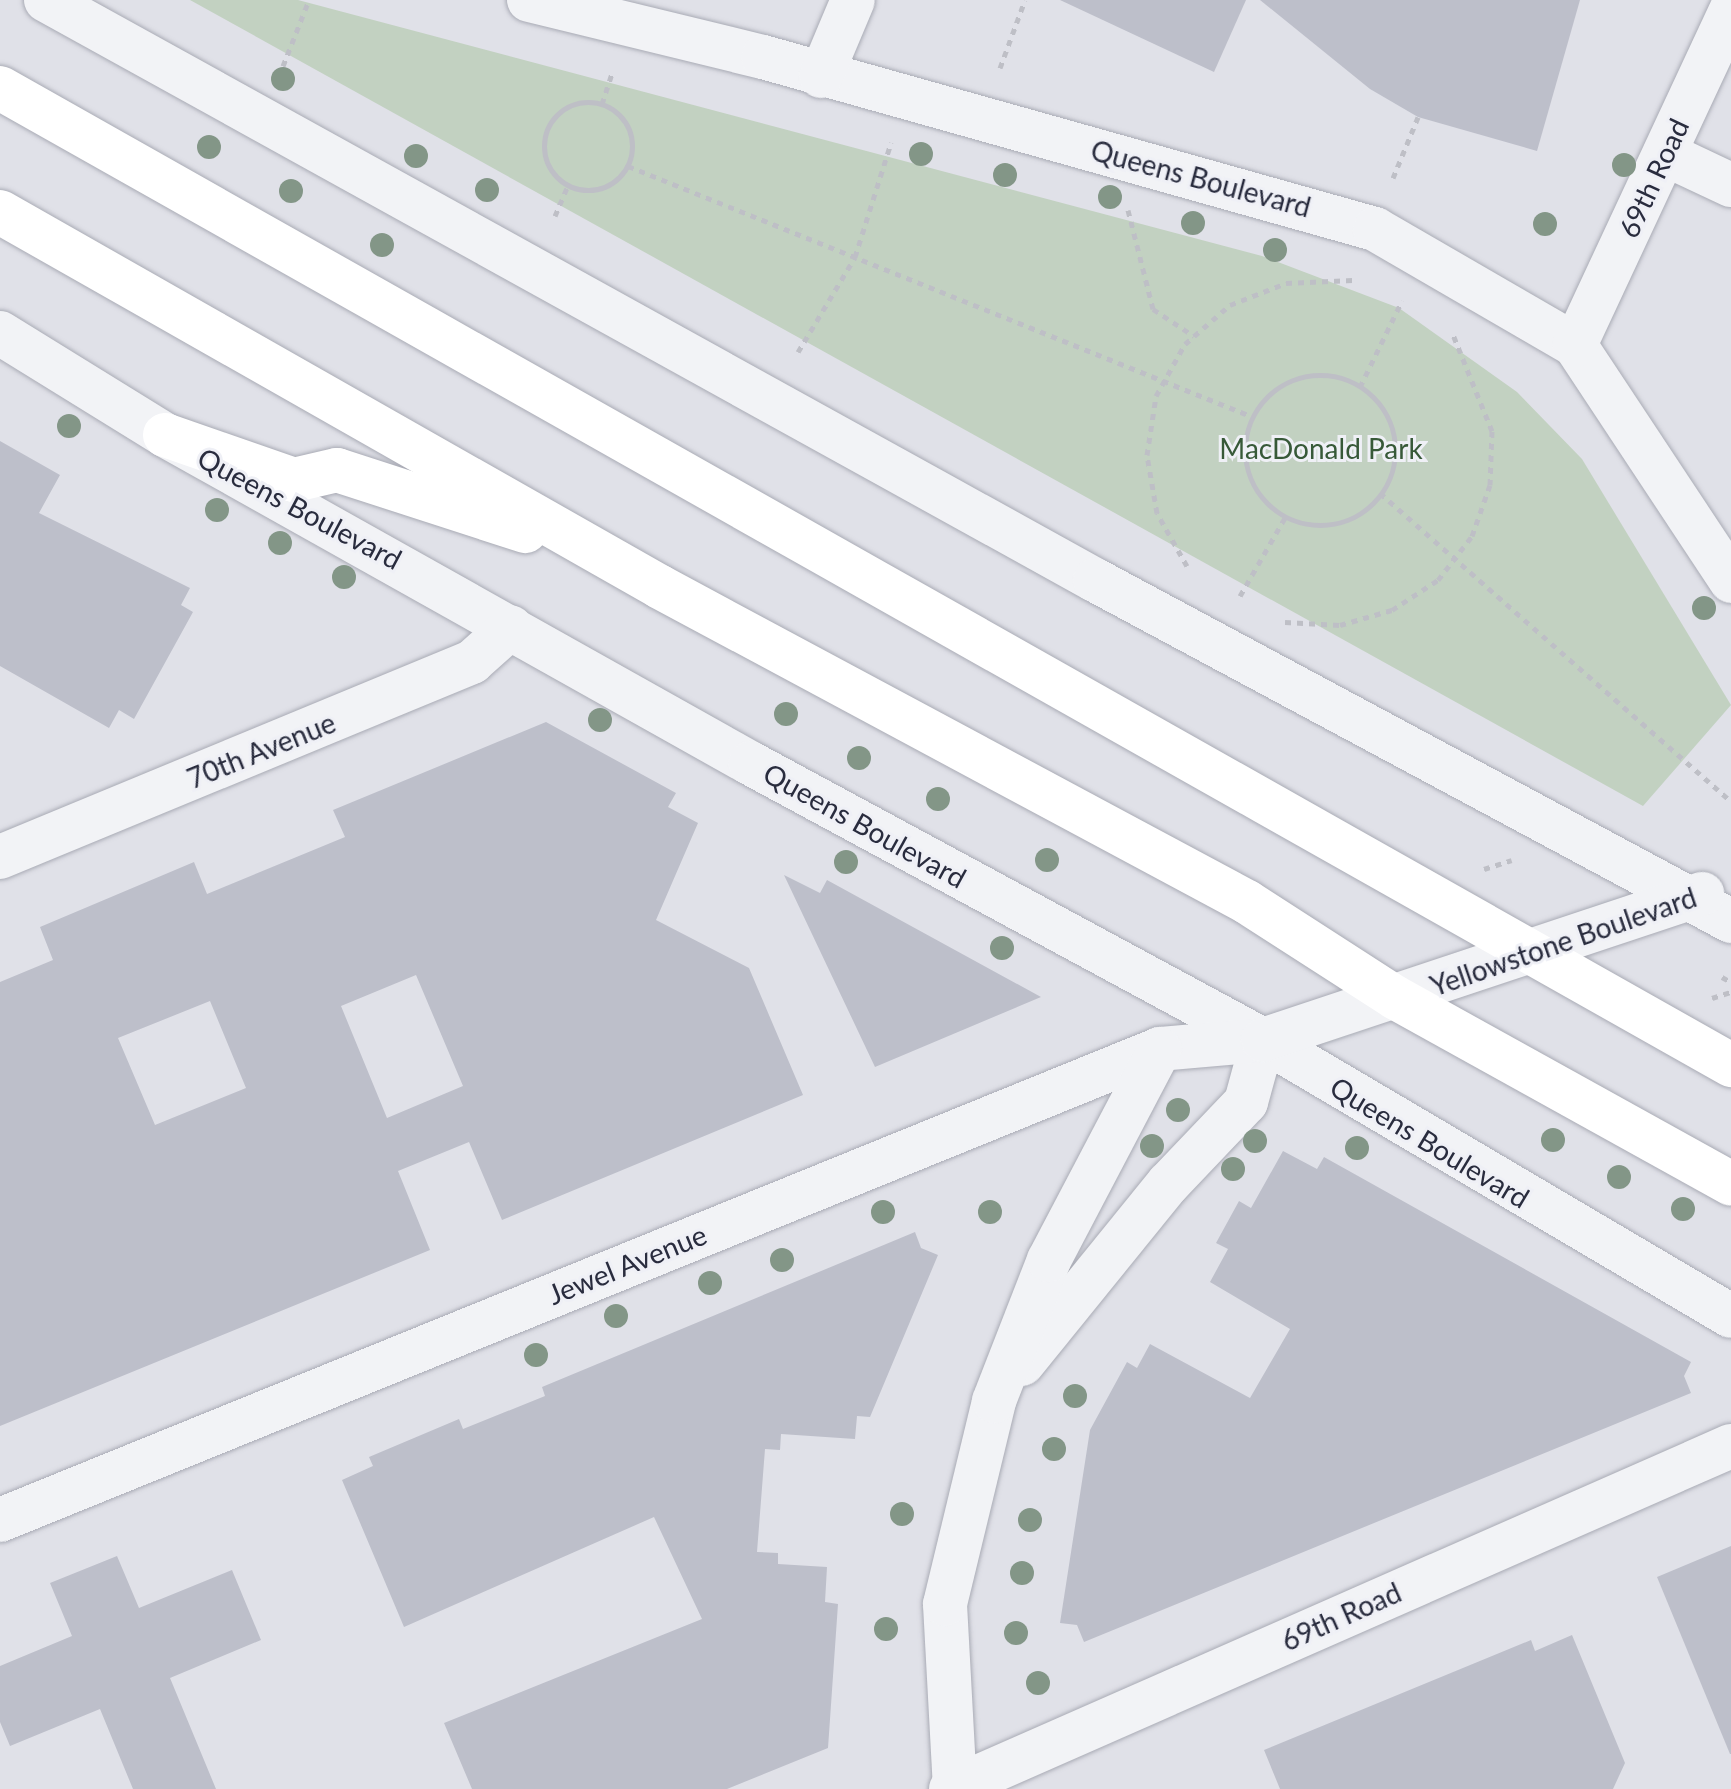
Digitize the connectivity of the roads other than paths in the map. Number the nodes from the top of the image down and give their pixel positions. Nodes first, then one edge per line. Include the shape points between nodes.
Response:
1 (46, 0) edge
2 (529, 0) edge
3 (853, 0) edge
4 (1731, 10) edge
5 (821, 76) junction
6 (0, 88) edge
7 (1665, 154) junction
8 (1731, 185) edge
9 (0, 212) edge
10 (0, 333) edge
11 (1575, 345) junction
12 (165, 435) junction
13 (613, 560) junction
14 (1731, 581) edge
15 (511, 627) junction
16 (0, 857) edge
17 (1731, 888) edge
18 (1686, 897) junction
19 (1731, 921) edge
20 (1528, 950) junction
21 (1396, 998) junction
22 (1263, 1040) junction
23 (1160, 1049) junction
24 (1731, 1065) edge
25 (1731, 1184) edge
26 (1731, 1316) edge
27 (994, 1401) junction
28 (1731, 1446) edge
29 (0, 1520) edge
30 (954, 1788) edge

1 - 18 street via 1095,580
2 - 5 street, Queens Boulevard
3 - 5 street
4 - 7 street, 69th Road
5 - 11 street, Queens Boulevard via 1375,229
6 - 20 main road
7 - 8 street
7 - 11 street, 69th Road
9 - 13 main road
10 - 12 street, Queens Boulevard
11 - 14 street, Queens Boulevard
12 - 13 main road via 294,480 337,470
12 - 15 street, Queens Boulevard
13 - 21 main road via 1247,902
15 - 16 street, 70th Avenue via 472,662
15 - 22 street, Queens Boulevard
17 - 18 street, Yellowstone Boulevard
18 - 19 street
18 - 20 street, Yellowstone Boulevard
20 - 21 street, Yellowstone Boulevard
20 - 24 main road
21 - 22 street, Yellowstone Boulevard
21 - 25 main road
22 - 23 street, Jewel Avenue
22 - 26 street, Queens Boulevard
22 - 27 street via 1246,1102 1168,1184
23 - 27 street via 1049,1260
23 - 29 street, Jewel Avenue
27 - 30 street via 945,1604
28 - 30 street, 69th Road

